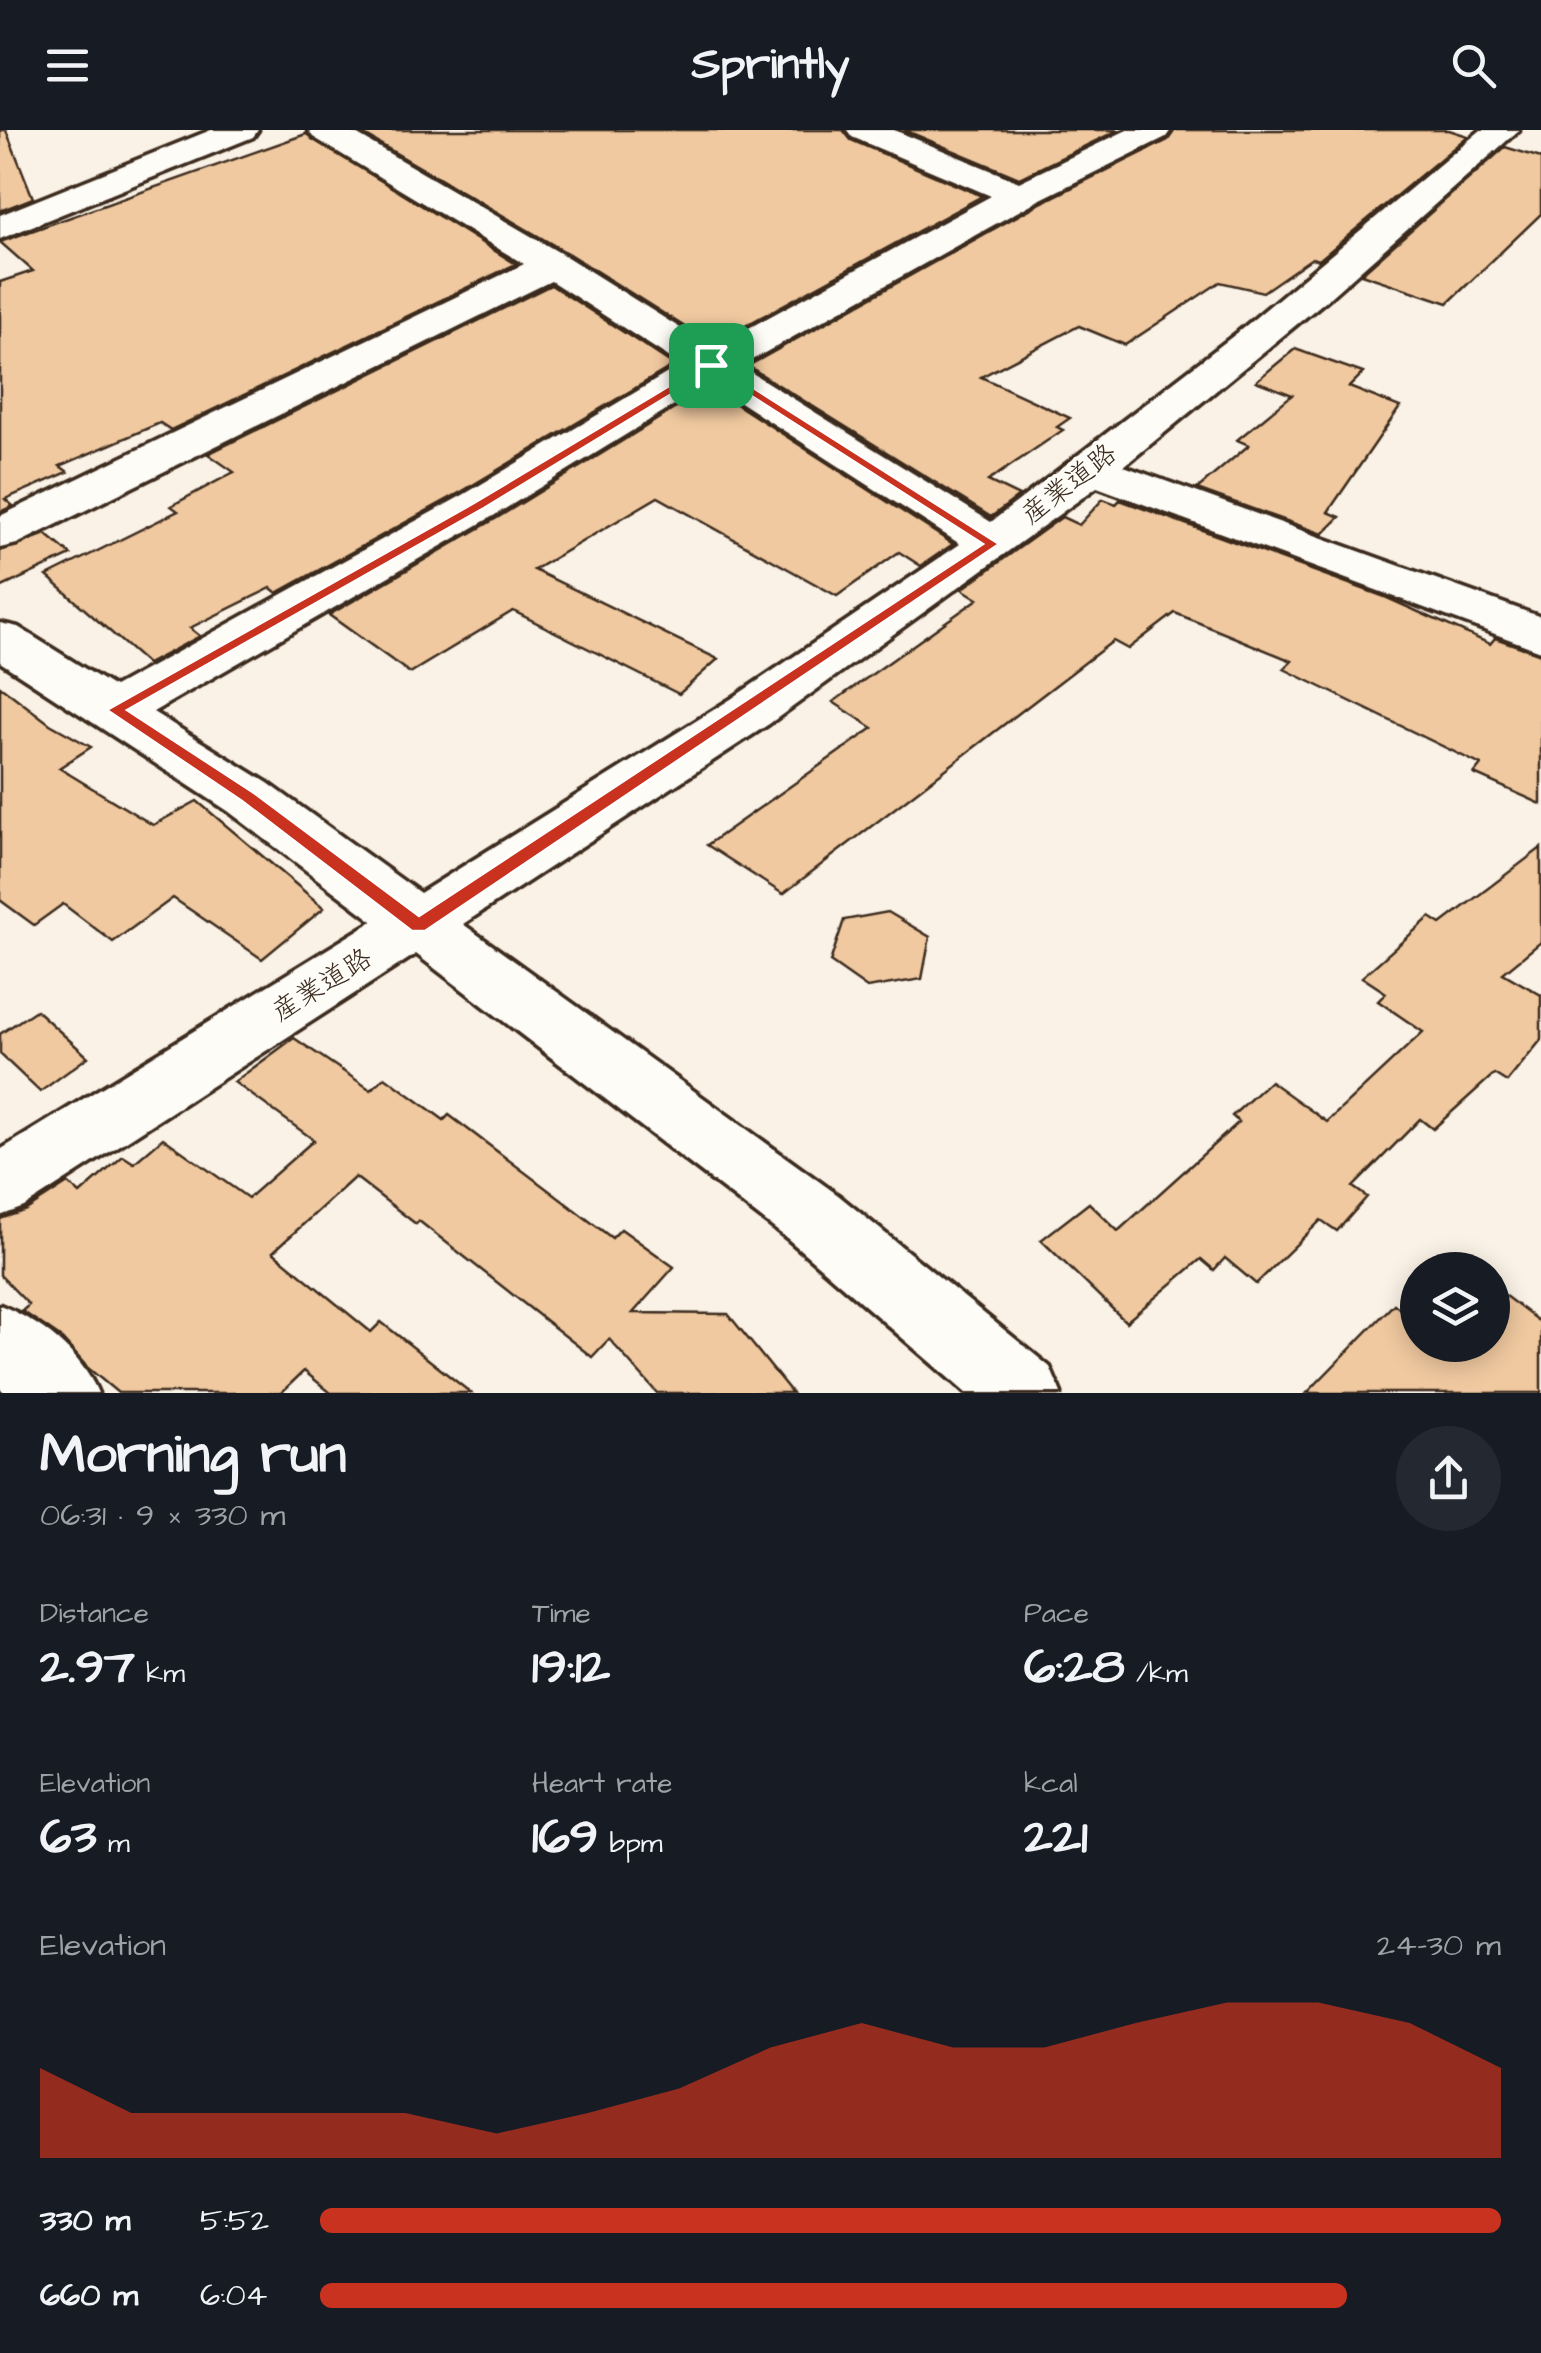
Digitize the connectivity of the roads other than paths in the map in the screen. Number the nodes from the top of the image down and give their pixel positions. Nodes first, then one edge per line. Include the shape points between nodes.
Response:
1 (241, 130) edge
2 (325, 130) edge
3 (864, 130) edge
4 (1154, 130) edge
5 (1505, 130) edge
6 (1541, 139) edge
7 (1020, 195) junction
8 (0, 228) edge
9 (553, 265) junction
10 (711, 365) junction
11 (1091, 468) junction
12 (0, 534) edge
13 (992, 544) junction
14 (1541, 635) edge
15 (0, 639) edge
16 (115, 710) junction
17 (418, 926) junction
18 (0, 1186) edge
19 (0, 1340) edge
20 (60, 1393) edge
21 (1023, 1393) edge

1 - 8 street
2 - 9 street
3 - 7 street
4 - 7 street
5 - 6 street
5 - 11 street, 産業道路
7 - 10 street
9 - 10 street
9 - 12 street
10 - 13 street
10 - 16 street via 479,506
11 - 13 street, 産業道路
11 - 14 street
13 - 17 street, 産業道路
15 - 16 street
16 - 17 street via 248,797
17 - 18 street, 産業道路
17 - 21 street via 813,1217
19 - 20 street

